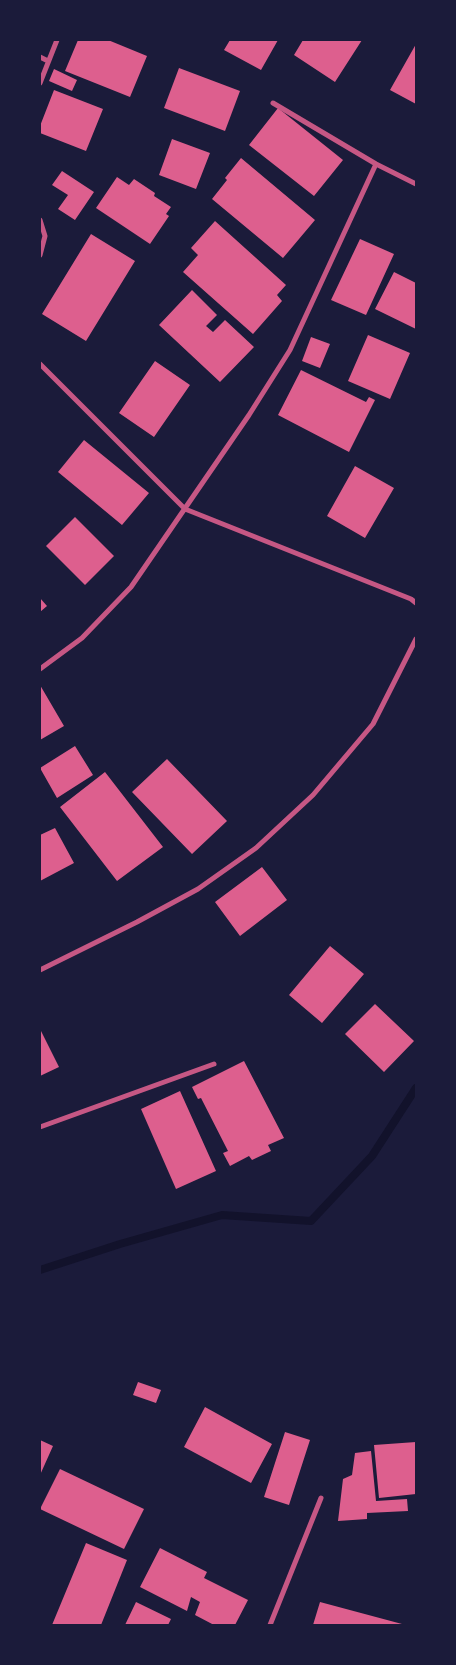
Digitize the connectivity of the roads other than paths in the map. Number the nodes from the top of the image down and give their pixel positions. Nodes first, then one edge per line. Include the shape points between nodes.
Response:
1 (57, 40) edge
2 (40, 57) edge
3 (48, 61) junction
4 (40, 83) edge
5 (273, 103) dead end
6 (376, 164) junction
7 (416, 184) edge
8 (40, 220) edge
9 (40, 255) edge
10 (40, 364) edge
11 (185, 508) junction
12 (416, 604) edge
13 (416, 639) edge
14 (40, 669) edge
15 (40, 970) edge
16 (214, 1064) dead end
17 (40, 1127) edge
18 (321, 1498) dead end
19 (270, 1625) edge

1 - 3 street
2 - 3 street
3 - 4 street
5 - 6 street
6 - 7 street
6 - 11 street via 290,350
8 - 9 street via 45,236
10 - 11 street
11 - 12 street via 411,599
11 - 14 street via 131,587 82,638
13 - 15 street via 373,724 313,795 256,848 198,889
16 - 17 street
18 - 19 street

